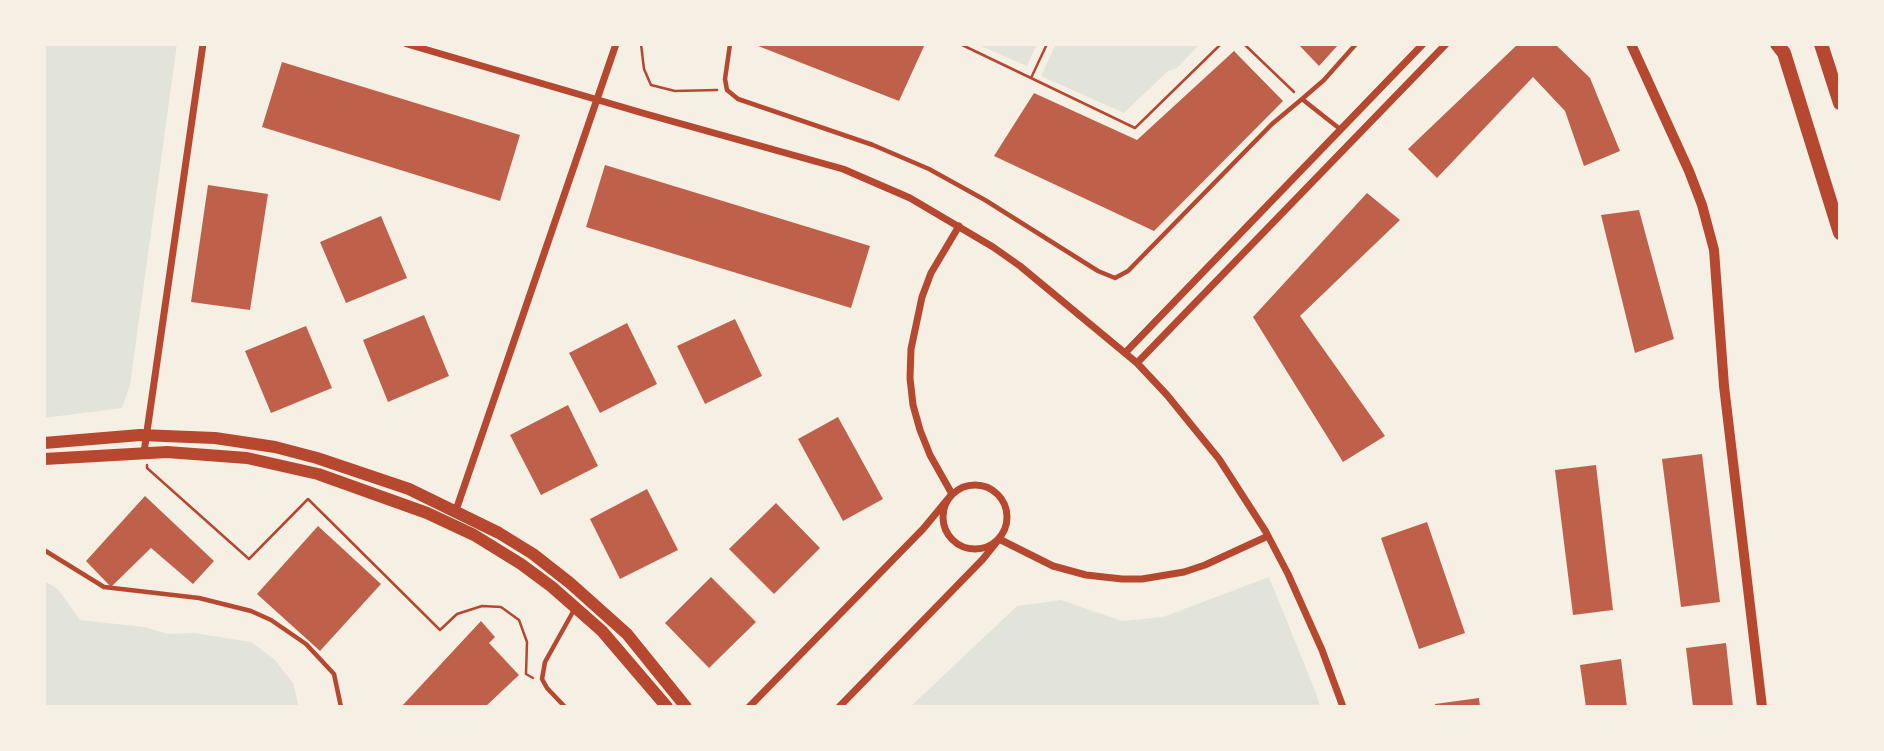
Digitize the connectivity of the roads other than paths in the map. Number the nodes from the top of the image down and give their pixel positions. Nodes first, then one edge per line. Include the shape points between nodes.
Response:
1 (203, 44) edge
2 (407, 44) edge
3 (616, 44) edge
4 (730, 44) edge
5 (1356, 44) edge
6 (1423, 44) edge
7 (1446, 44) edge
8 (1631, 44) edge
9 (1777, 44) edge
10 (1821, 44) edge
11 (1302, 99) junction
12 (596, 100) junction
13 (1840, 103) edge
14 (1340, 129) junction
15 (959, 226) junction
16 (1840, 233) edge
17 (1125, 353) junction
18 (1137, 363) junction
19 (147, 435) junction
20 (44, 443) edge
21 (144, 452) junction
22 (44, 458) edge
23 (952, 494) junction
24 (456, 510) junction
25 (451, 523) junction
26 (1268, 537) junction
27 (999, 539) junction
28 (44, 550) edge
29 (576, 607) junction
30 (341, 707) edge
31 (565, 707) edge
32 (667, 707) edge
33 (686, 707) edge
34 (749, 707) edge
35 (839, 707) edge
36 (1343, 707) edge
37 (1762, 707) edge

1 - 19 street
2 - 12 street
3 - 12 street
4 - 11 lane via 725,79 727,90 738,99 929,169 1115,278 1128,271
5 - 11 lane
6 - 14 street
7 - 18 street
8 - 37 street via 1689,171 1714,250 1724,386
9 - 16 main road via 1784,53
10 - 13 main road
11 - 14 lane
12 - 15 street via 843,169 910,198
12 - 24 street
14 - 17 street
15 - 17 street via 1020,266
15 - 23 street via 922,297 910,378 920,430
17 - 18 street
18 - 26 street via 1219,459
19 - 20 main road
19 - 21 street
19 - 24 main road via 275,447 361,471
21 - 22 main road
21 - 25 main road via 212,454 279,464 356,486
23 - 27 street via 980,485 998,494 1007,521
23 - 27 street via 943,512 953,541 971,550
23 - 34 street
24 - 25 street
24 - 33 main road via 533,554 588,598 627,634
25 - 29 main road via 521,564
26 - 27 street via 1184,572 1142,579 1086,575 1052,566
26 - 36 street via 1306,614
27 - 35 street
28 - 30 lane via 104,587 199,598 271,620 306,644 334,674
29 - 31 lane via 545,663 542,679
29 - 32 main road via 625,655

